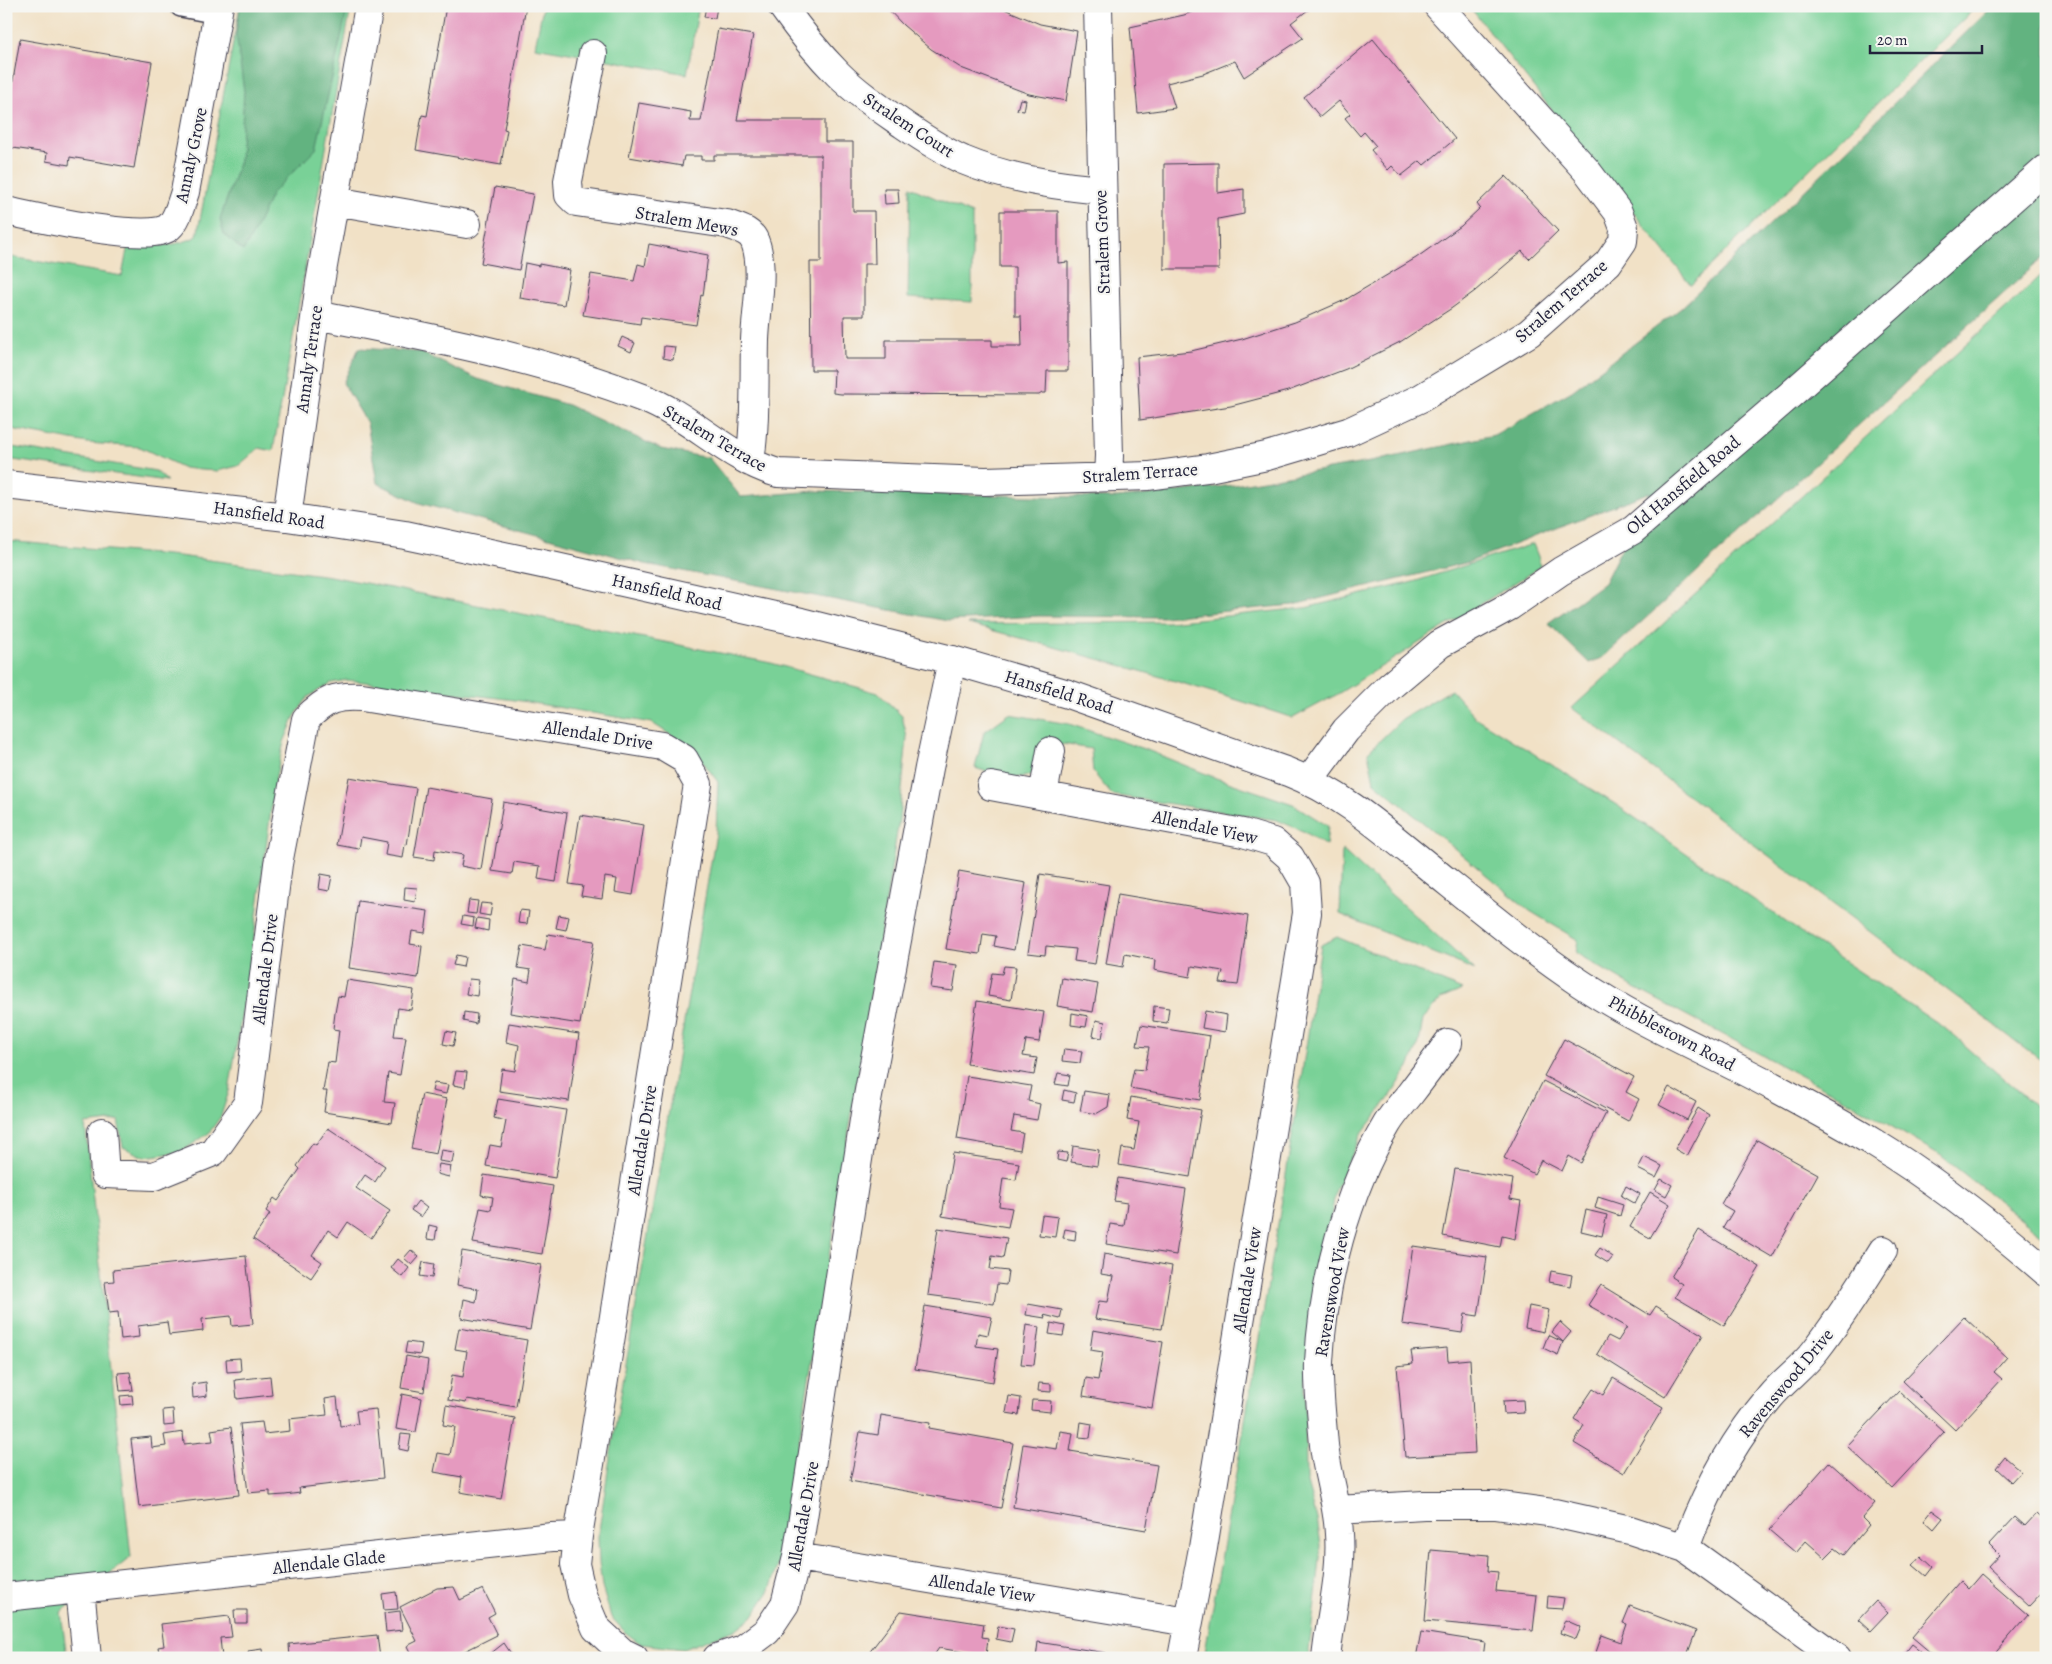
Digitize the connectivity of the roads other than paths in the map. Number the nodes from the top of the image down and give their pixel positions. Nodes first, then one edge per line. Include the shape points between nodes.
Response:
1 (181, 6) edge
2 (368, 6) edge
3 (782, 6) edge
4 (1098, 6) edge
5 (1438, 6) edge
6 (218, 10) edge
7 (593, 54) dead end
8 (2046, 169) edge
9 (1101, 190) junction
10 (335, 201) junction
11 (6, 211) edge
12 (467, 224) dead end
13 (316, 315) junction
14 (750, 462) junction
15 (1108, 477) junction
16 (6, 484) edge
17 (287, 517) junction
18 (952, 660) junction
19 (1051, 751) dead end
20 (1308, 780) junction
21 (992, 786) dead end
22 (1043, 795) junction
23 (1448, 1043) dead end
24 (102, 1132) dead end
25 (1883, 1250) dead end
26 (2046, 1272) edge
27 (1337, 1510) junction
28 (578, 1536) junction
29 (1685, 1548) junction
30 (797, 1557) junction
31 (80, 1589) junction
32 (6, 1597) edge
33 (1188, 1622) junction
34 (87, 1658) edge
35 (634, 1658) edge
36 (717, 1658) edge
37 (1182, 1658) edge
38 (1326, 1658) edge
39 (1837, 1658) edge

1 - 6 lane
2 - 10 street, Annaly Terrace
3 - 9 street, Stralem Court via 838,74 922,138 963,160 994,170 1067,187
4 - 9 street, Stralem Grove
5 - 15 street, Stralem Terrace via 1587,171 1618,212 1624,228 1623,241 1608,262 1529,333 1434,391 1355,428 1291,449 1208,468 1149,476
6 - 11 street, Annaly Grove via 185,192 174,222 168,228 153,234 119,232
7 - 14 street, Stralem Mews via 568,181 569,195 576,202 727,224 746,231 754,239 760,258
8 - 20 street, Old Hansfield Road via 1633,530 1561,571 1510,606 1440,644 1389,686 1346,730
9 - 15 street, Stralem Grove
10 - 12 street
10 - 13 street, Annaly Terrace
13 - 14 street, Stralem Terrace via 464,344 564,370 645,398
13 - 17 street, Annaly Terrace
14 - 15 street, Stralem Terrace via 778,473 838,476 985,480
16 - 17 street, Hansfield Road
17 - 18 street, Hansfield Road via 405,535 556,567
18 - 20 street, Hansfield Road via 1129,714
18 - 30 street, Allendale Drive via 866,1107
19 - 22 street
20 - 26 street, Phibblestown Road via 1359,810 1513,934 1580,983 1875,1144 1954,1198
21 - 22 street, Allendale View
22 - 33 street, Allendale View via 1273,842 1290,857 1305,883 1307,913 1203,1548
23 - 27 street, Ravenswood View via 1387,1123 1345,1218 1334,1262 1319,1363 1326,1460
24 - 28 street, Allendale Drive via 105,1174 154,1176 213,1152 248,1103 278,864 306,719 320,705 343,695 362,697 662,746 684,759 698,784
25 - 29 street, Ravenswood Drive via 1814,1352 1772,1394 1748,1425 1699,1510
27 - 29 street via 1495,1505 1554,1513 1630,1530
27 - 38 street, Ravenswood View via 1338,1562
28 - 31 street, Allendale Glade
28 - 35 street, Allendale Drive via 575,1564 582,1595 596,1628 622,1652
29 - 39 street
30 - 33 street, Allendale View
30 - 36 street, Allendale Drive via 785,1604 767,1631 743,1649
31 - 32 street, Allendale Glade
31 - 34 street
33 - 37 street

